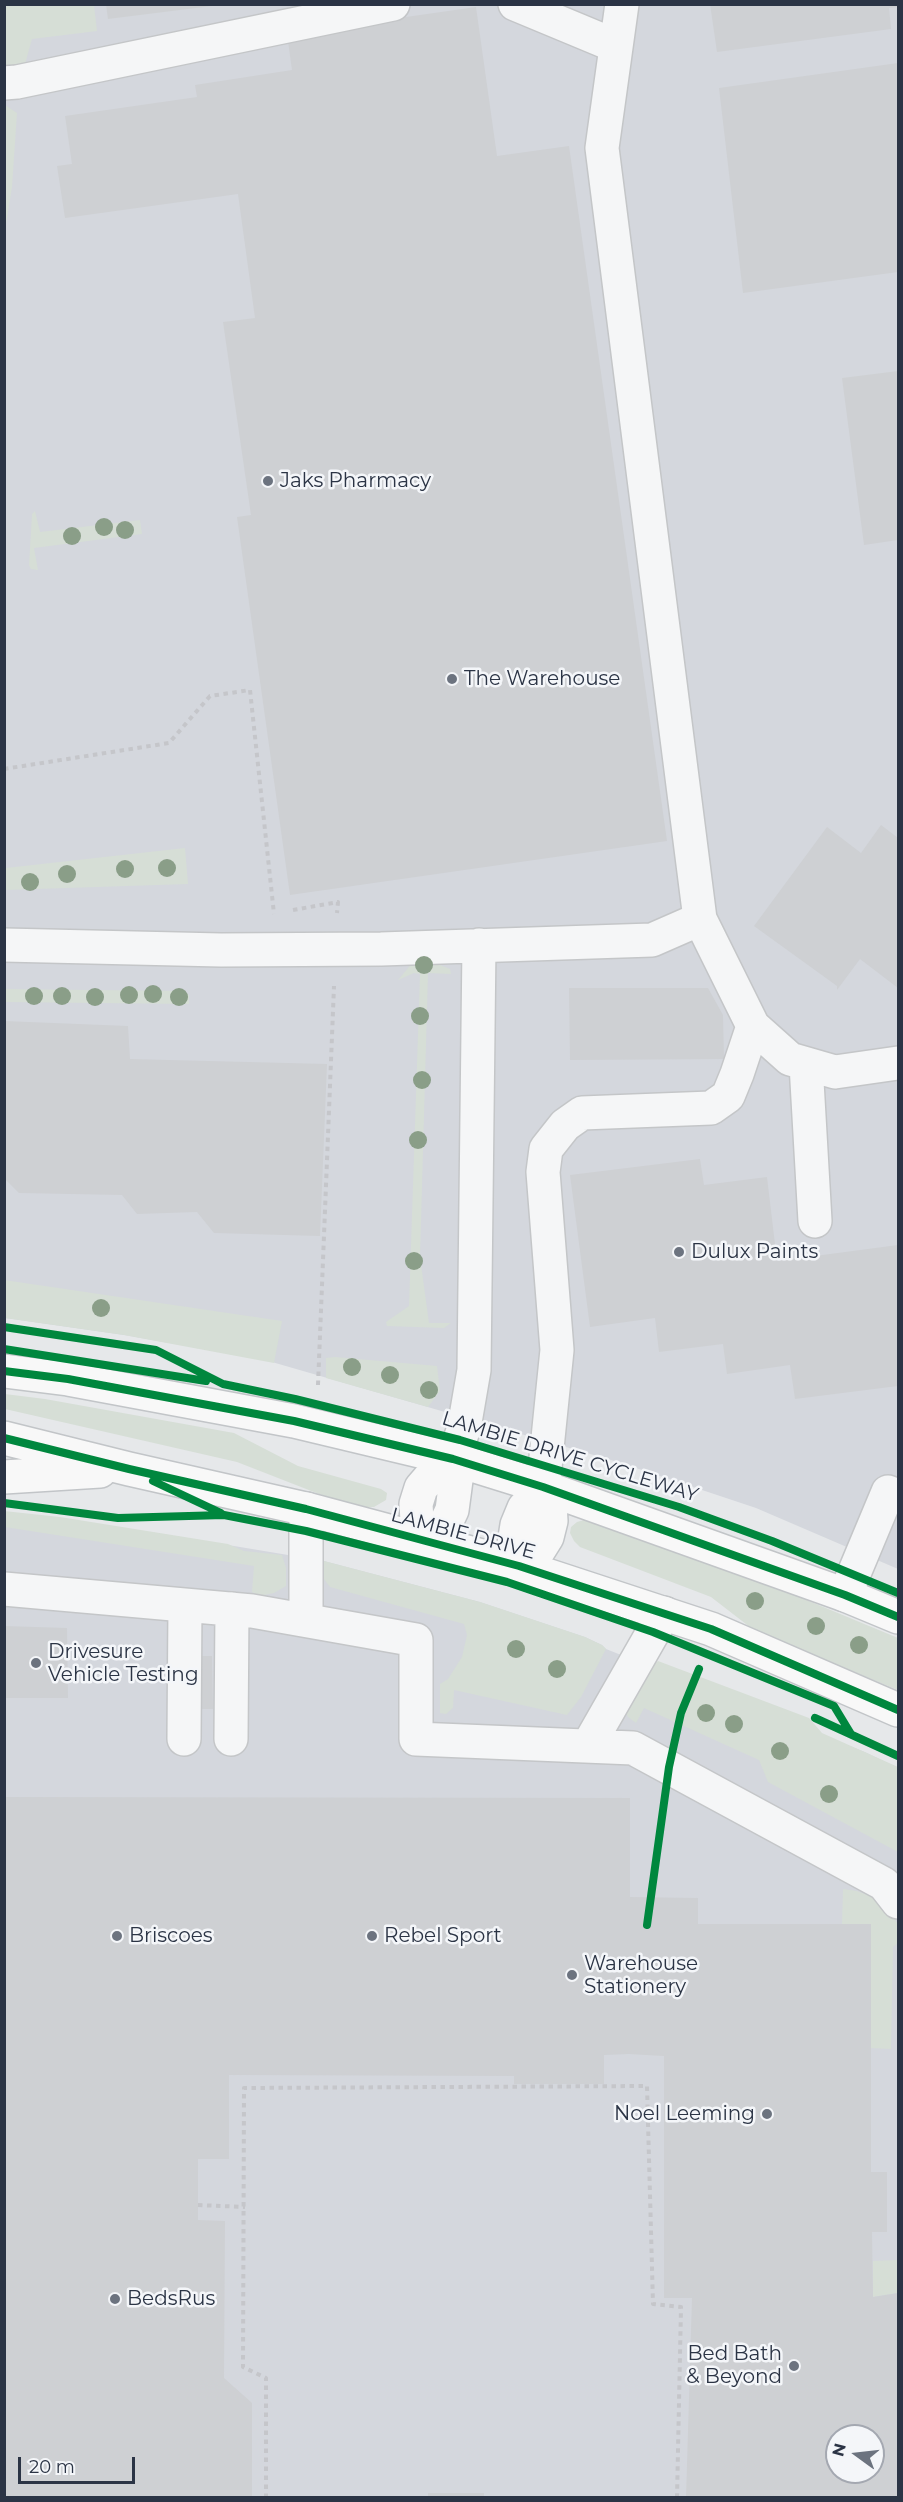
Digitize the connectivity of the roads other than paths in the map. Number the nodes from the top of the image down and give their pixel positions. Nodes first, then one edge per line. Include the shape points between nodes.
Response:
1 (393, 4) edge
2 (515, 4) edge
3 (622, 4) edge
4 (616, 46) junction
5 (4, 83) edge
6 (700, 920) junction
7 (4, 945) edge
8 (479, 945) junction
9 (753, 1026) junction
10 (898, 1063) edge
11 (806, 1064) junction
12 (815, 1221) dead end
13 (4, 1371) edge
14 (4, 1438) edge
15 (453, 1460) junction
16 (129, 1469) junction
17 (4, 1477) edge
18 (895, 1485) edge
19 (543, 1487) junction
20 (306, 1509) junction
21 (428, 1541) junction
22 (519, 1566) junction
23 (4, 1589) edge
24 (845, 1594) junction
25 (185, 1605) junction
26 (232, 1609) junction
27 (664, 1613) junction
28 (898, 1617) edge
29 (306, 1619) junction
30 (898, 1710) edge
31 (184, 1739) dead end
32 (231, 1739) dead end
33 (588, 1746) junction
34 (898, 1902) edge

1 - 5 lane
2 - 4 lane
3 - 4 lane
4 - 6 lane via 602,148
6 - 8 lane via 652,940
6 - 9 lane
7 - 8 lane via 221,950
8 - 15 lane via 474,1370 464,1428
9 - 11 lane via 790,1059
9 - 19 lane via 728,1096 711,1108 582,1113 565,1125 546,1149 543,1172 557,1350
10 - 11 lane via 835,1072
11 - 12 lane
13 - 15 main road via 294,1421
14 - 16 main road, LAMBIE DRIVE
15 - 19 main road
15 - 21 main road via 456,1480 452,1510 446,1526
16 - 17 main road
16 - 20 main road, LAMBIE DRIVE
18 - 24 lane
19 - 22 main road via 524,1508 517,1525 514,1544
19 - 24 main road
20 - 21 main road, LAMBIE DRIVE
20 - 29 lane
21 - 22 main road, LAMBIE DRIVE
22 - 27 main road, LAMBIE DRIVE
23 - 25 lane
24 - 28 main road
25 - 26 lane
25 - 31 lane
26 - 29 lane
26 - 32 lane
27 - 30 main road, LAMBIE DRIVE via 711,1629
27 - 33 lane
29 - 33 lane via 416,1640 416,1738
33 - 34 lane via 633,1748 884,1884

